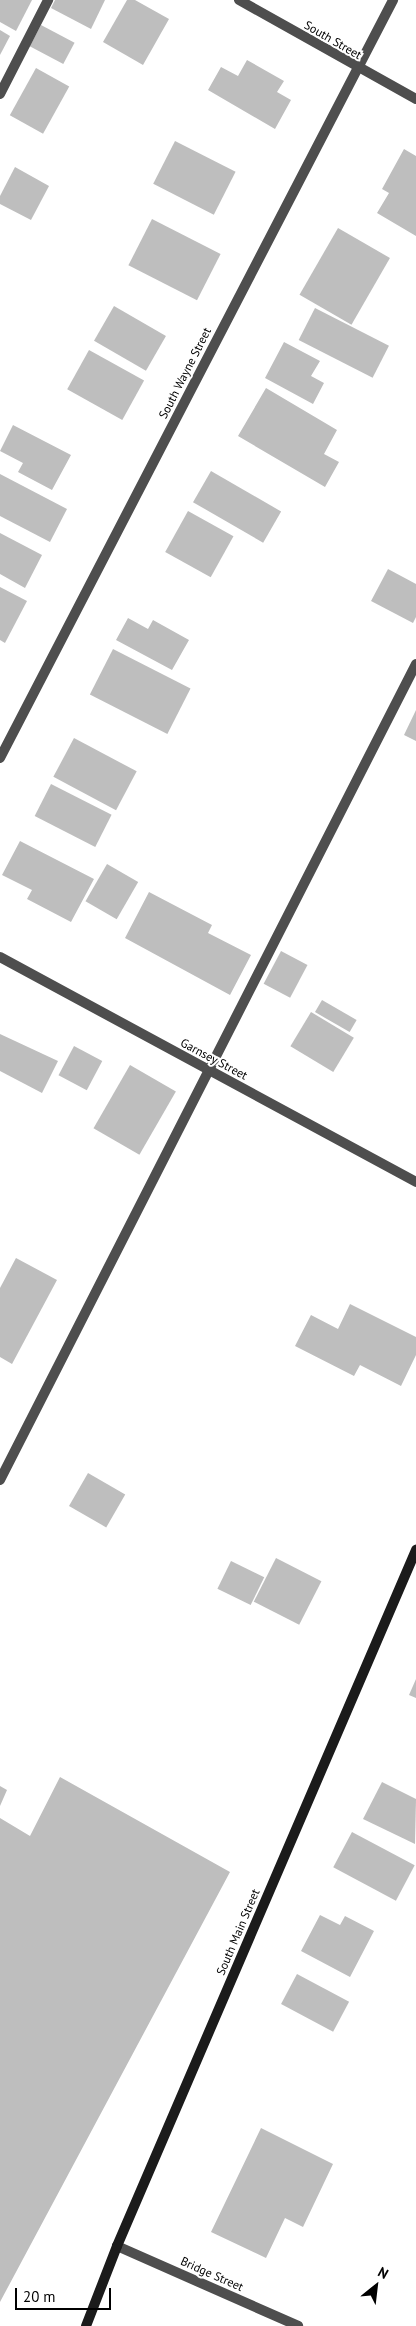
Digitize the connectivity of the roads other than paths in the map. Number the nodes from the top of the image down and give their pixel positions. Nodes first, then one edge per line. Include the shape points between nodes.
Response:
1 (48, 0) edge
2 (239, 0) edge
3 (393, 0) edge
4 (358, 68) junction
5 (0, 94) edge
6 (416, 98) edge
7 (416, 664) edge
8 (0, 758) edge
9 (0, 957) edge
10 (208, 1070) junction
11 (416, 1182) edge
12 (0, 1480) edge
13 (416, 1550) edge
14 (117, 2246) junction
15 (86, 2326) edge
16 (298, 2326) edge

1 - 5 street
2 - 4 street, South Street
3 - 4 street, South Wayne Street
4 - 6 street, South Street
4 - 8 street, South Wayne Street
7 - 10 street
9 - 10 street, Garnsey Street
10 - 11 street, Garnsey Street
10 - 12 street
13 - 14 main road, South Main Street
14 - 15 main road, South Main Street
14 - 16 street, Bridge Street

